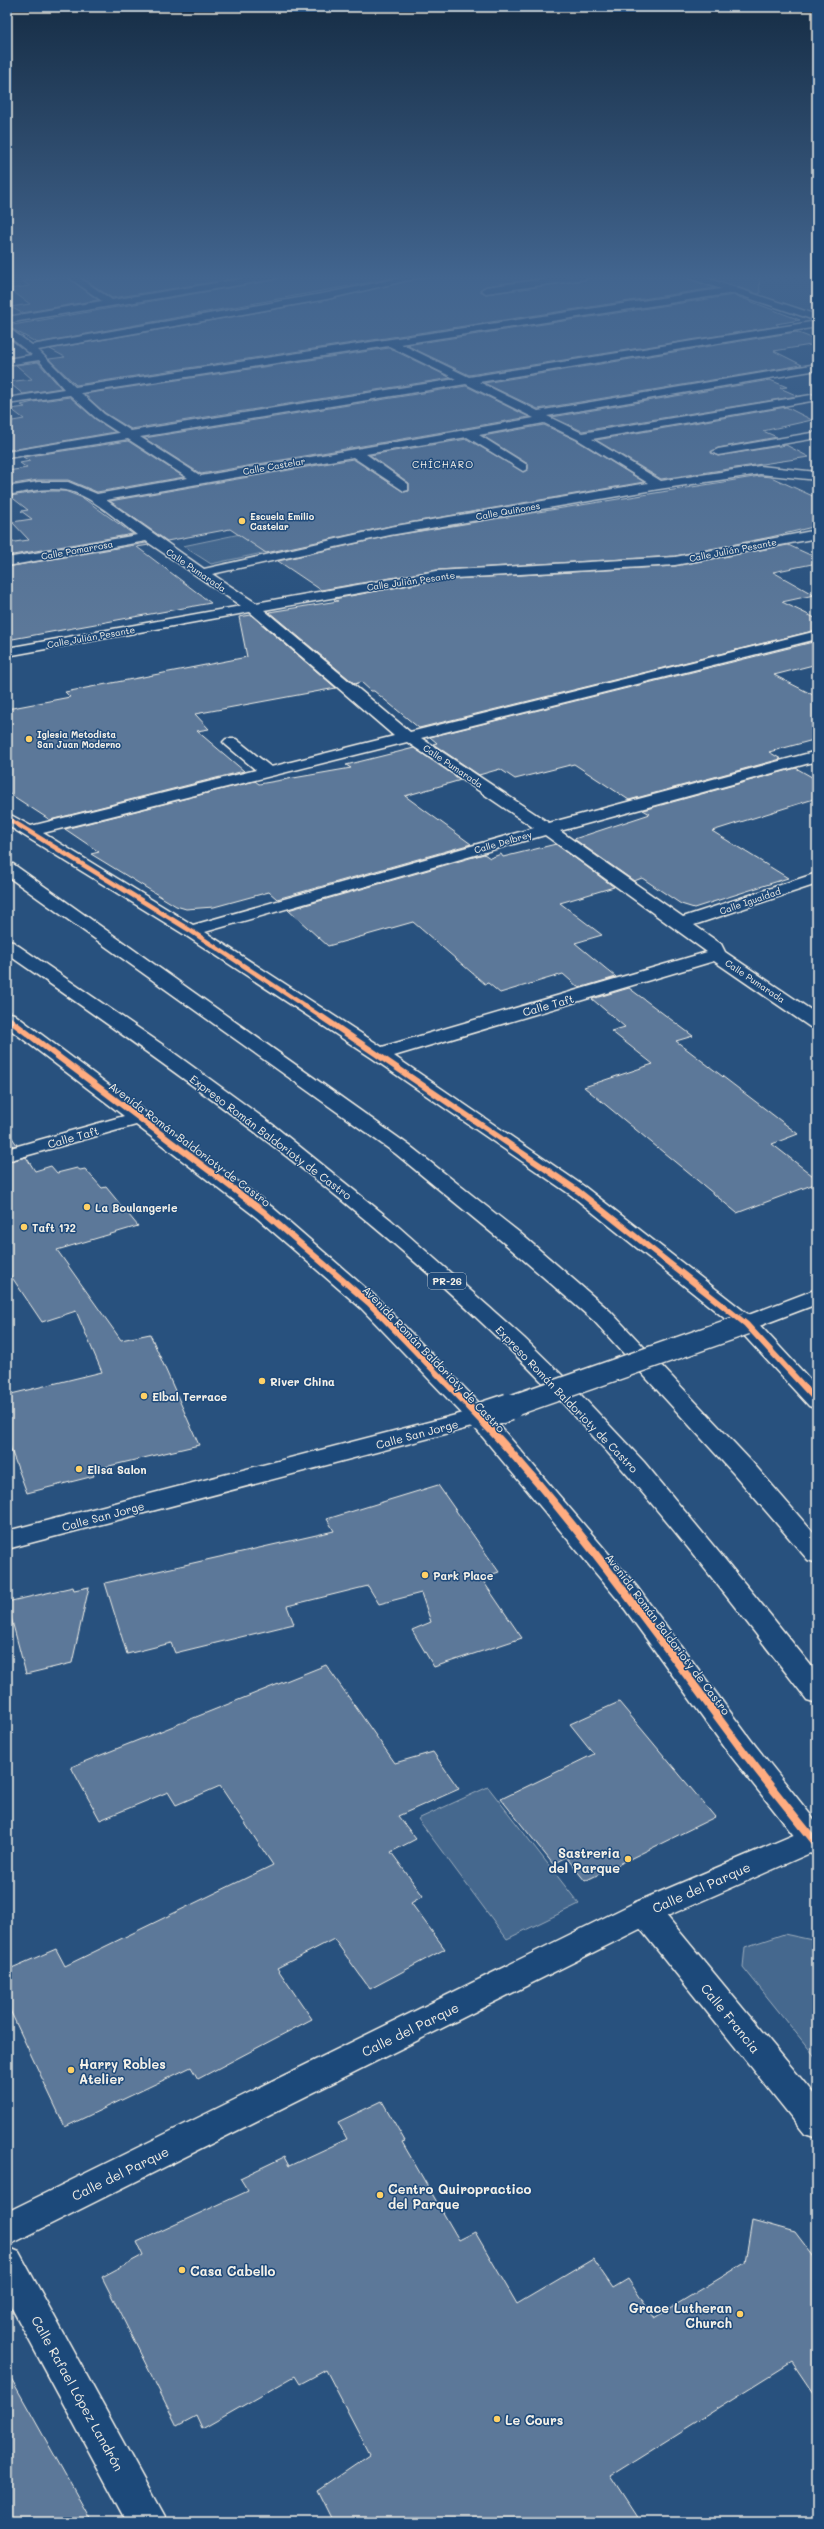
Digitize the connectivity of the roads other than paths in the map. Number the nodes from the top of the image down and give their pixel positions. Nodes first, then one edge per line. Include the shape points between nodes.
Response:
1 (52, 394) edge
2 (75, 394) edge
3 (382, 394) edge
4 (493, 394) edge
5 (669, 394) edge
6 (817, 396) edge
7 (7, 401) edge
8 (538, 418) junction
9 (468, 433) junction
10 (132, 435) junction
11 (817, 435) edge
12 (581, 437) junction
13 (718, 452) dead end
14 (356, 453) junction
15 (7, 455) edge
16 (523, 467) dead end
17 (817, 476) edge
18 (197, 479) junction
19 (659, 485) junction
20 (404, 487) dead end
21 (7, 491) edge
22 (96, 498) junction
23 (817, 534) edge
24 (148, 537) junction
25 (7, 562) edge
26 (201, 573) junction
27 (252, 607) junction
28 (817, 635) edge
29 (7, 652) edge
30 (411, 738) junction
31 (231, 742) dead end
32 (817, 756) edge
33 (269, 773) junction
34 (7, 818) edge
35 (547, 829) junction
36 (27, 832) junction
37 (7, 868) edge
38 (817, 878) edge
39 (682, 924) junction
40 (191, 931) junction
41 (7, 946) edge
42 (717, 955) junction
43 (7, 1018) edge
44 (817, 1023) edge
45 (379, 1054) junction
46 (140, 1118) junction
47 (7, 1155) edge
48 (817, 1296) edge
49 (746, 1324) junction
50 (817, 1401) edge
51 (479, 1417) junction
52 (7, 1540) edge
53 (817, 1554) edge
54 (817, 1693) edge
55 (816, 1840) edge
56 (645, 1912) junction
57 (817, 2123) edge
58 (7, 2230) edge
59 (7, 2264) edge
60 (148, 2522) edge

1 - 7 main road
2 - 10 main road via 100,416
3 - 10 main road
4 - 8 main road
5 - 8 main road, Calle Castelar
6 - 12 main road
8 - 9 main road, Calle Castelar
8 - 12 main road
9 - 14 main road, Calle Castelar
9 - 16 main road
10 - 15 main road
10 - 18 main road
11 - 13 main road
12 - 19 main road
14 - 18 main road, Calle Castelar
14 - 20 main road
17 - 19 main road, Calle Quiñones via 760,470
18 - 22 main road, Calle Castelar
19 - 26 main road, Calle Quiñones via 390,531
21 - 22 main road via 38,486 68,486
22 - 24 main road, Calle Pumarada
23 - 27 main road, Calle Julián Pesante via 675,561 437,575
24 - 25 main road, Calle Pomarrosa
24 - 26 main road, Calle Pumarada
26 - 27 main road, Calle Pumarada
27 - 29 main road, Calle Julián Pesante
27 - 30 main road, Calle Pumarada via 400,733
28 - 30 main road
30 - 33 main road
30 - 35 main road, Calle Pumarada
31 - 33 main road
32 - 35 main road, Calle Delbrey
33 - 36 main road
34 - 36 main road
35 - 39 main road, Calle Pumarada
35 - 40 main road, Calle Delbrey
36 - 40 main road
37 - 53 main road via 403,1150 512,1238 602,1316 743,1468
38 - 39 main road, Calle Igualdad
39 - 42 main road, Calle Pumarada via 715,948
40 - 45 main road
41 - 54 main road, Expreso Román Baldorioty de Castro / PR-26 via 300,1156 381,1222 518,1344 616,1447 727,1578
42 - 44 main road, Calle Pumarada
42 - 45 main road, Calle Taft
43 - 46 main road, Avenida Román Baldorioty de Castro
45 - 49 main road via 578,1191
46 - 47 main road, Calle Taft
46 - 51 main road, Avenida Román Baldorioty de Castro via 264,1212 369,1303
48 - 49 main road, Calle San Jorge
49 - 50 main road
49 - 51 main road, Calle San Jorge, bridge
51 - 52 main road, Calle San Jorge
51 - 55 main road, Avenida Román Baldorioty de Castro via 628,1594 741,1748
55 - 56 main road, Calle del Parque
56 - 57 main road, Calle Francia
56 - 58 main road, Calle del Parque
59 - 60 main road, Calle Rafael López Landrón

